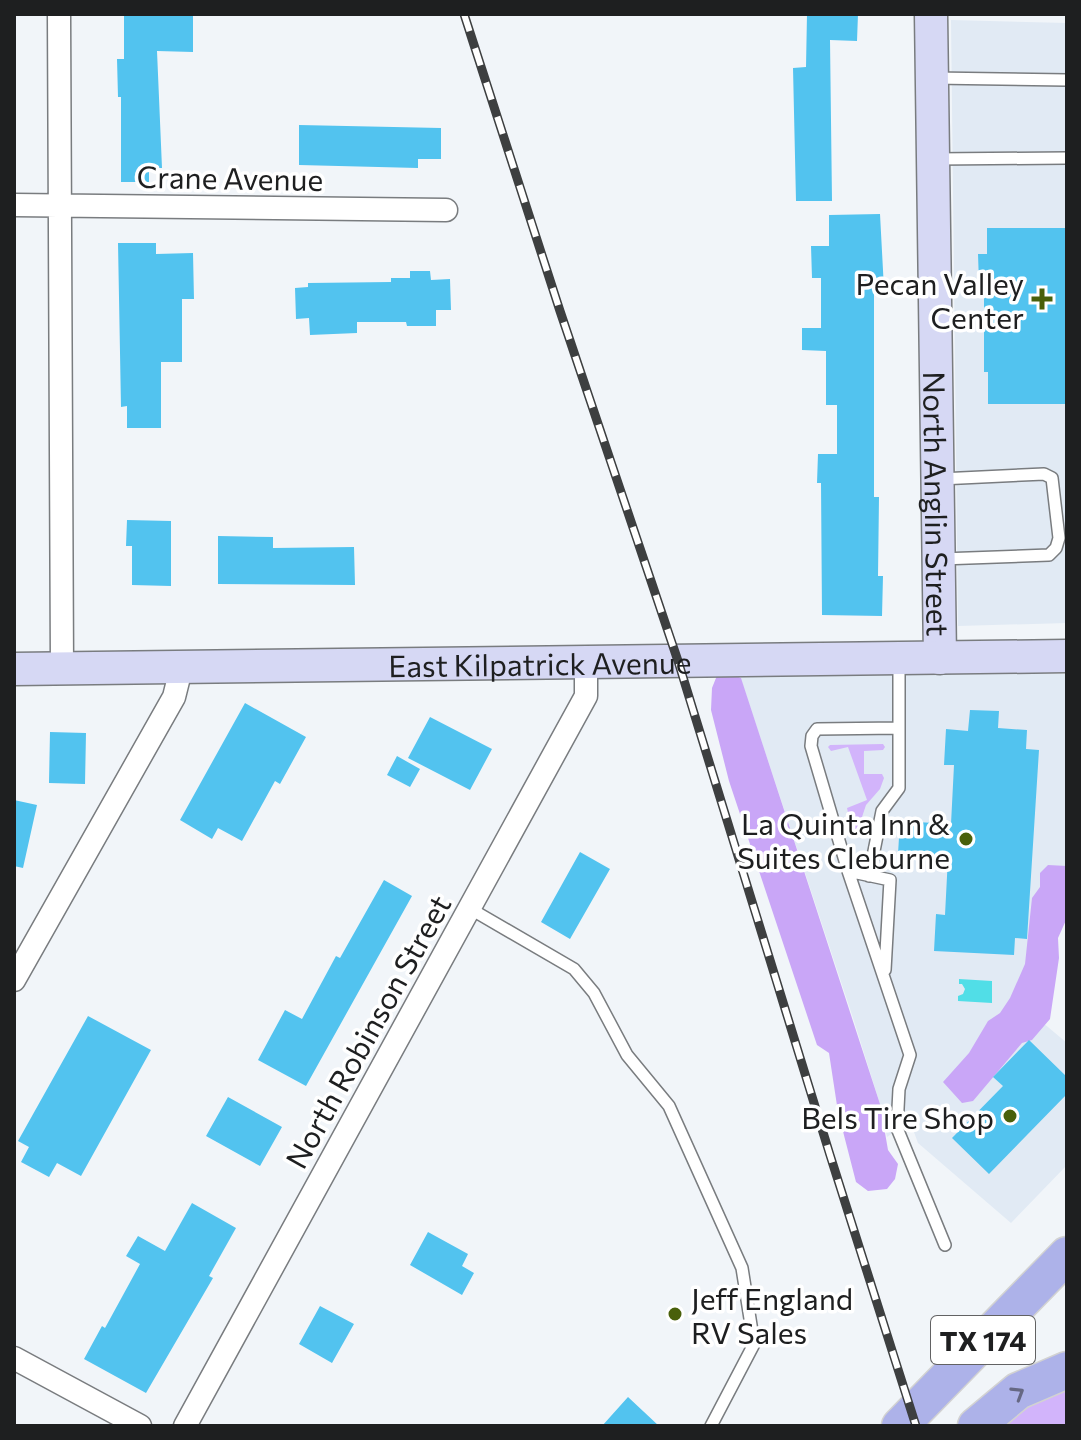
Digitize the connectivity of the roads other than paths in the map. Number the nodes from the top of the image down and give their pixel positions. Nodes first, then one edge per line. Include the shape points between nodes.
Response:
1 (59, 14) edge
2 (931, 14) edge
3 (932, 78) junction
4 (1067, 80) edge
5 (1067, 158) edge
6 (933, 159) junction
7 (14, 205) edge
8 (59, 205) junction
9 (446, 210) dead end
10 (939, 479) junction
11 (938, 559) junction
12 (1067, 656) edge
13 (899, 658) junction
14 (940, 658) junction
15 (586, 662) junction
16 (182, 665) junction
17 (62, 668) junction
18 (14, 669) edge
19 (899, 728) junction
20 (848, 871) junction
21 (869, 876) junction
22 (469, 907) junction
23 (884, 979) junction
24 (14, 980) edge
25 (945, 1245) dead end
26 (1067, 1255) edge
27 (14, 1358) edge
28 (1067, 1370) edge
29 (140, 1426) edge
30 (185, 1426) edge
31 (711, 1426) edge
32 (900, 1426) edge
33 (976, 1426) edge

1 - 8 street
2 - 3 street, North Anglin Street
3 - 4 lane
3 - 6 street, North Anglin Street
5 - 6 lane
6 - 10 street, North Anglin Street
7 - 8 street, Crane Avenue
8 - 9 street, Crane Avenue
8 - 17 street
10 - 11 street, North Anglin Street
10 - 11 lane via 1044,474 1052,478 1059,538 1049,555
11 - 14 street, North Anglin Street
12 - 14 street, East Kilpatrick Avenue
13 - 14 street, East Kilpatrick Avenue
13 - 15 street, East Kilpatrick Avenue
13 - 19 lane
15 - 16 street, East Kilpatrick Avenue
15 - 22 street, North Robinson Street via 586,696
16 - 17 street, East Kilpatrick Avenue
16 - 24 street via 174,697
17 - 18 street, East Kilpatrick Avenue
19 - 20 lane via 817,729 812,736
19 - 21 lane via 899,788 882,811
20 - 21 lane
20 - 23 lane
21 - 23 lane via 890,880
22 - 30 street, North Robinson Street
22 - 31 lane via 574,969 594,993 627,1055 669,1106 742,1268 754,1344
23 - 25 lane via 910,1055 899,1089 897,1128
26 - 32 main road, TX 174
27 - 29 street
33 -> 28 main road via 1018,1391

